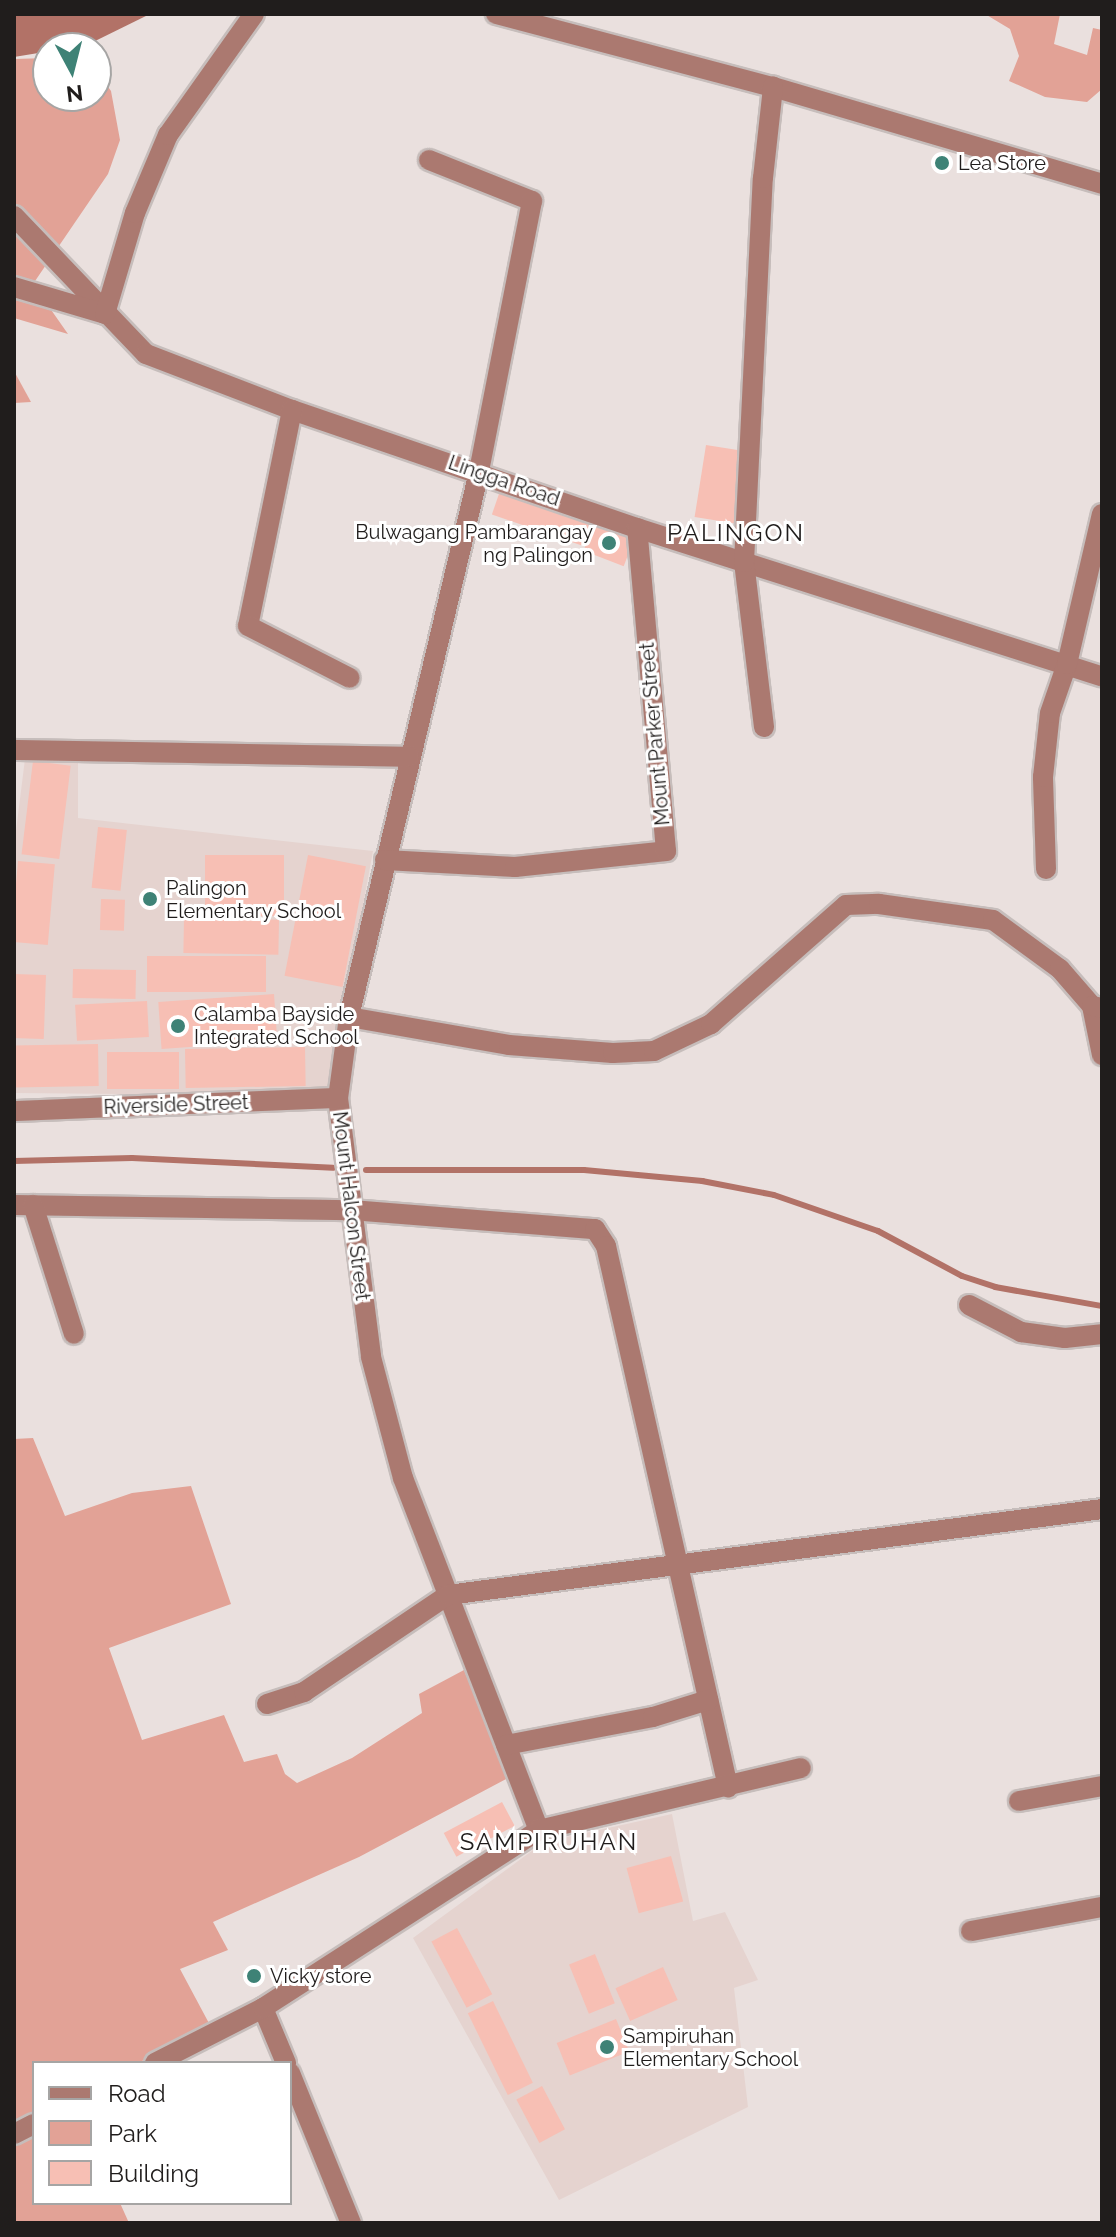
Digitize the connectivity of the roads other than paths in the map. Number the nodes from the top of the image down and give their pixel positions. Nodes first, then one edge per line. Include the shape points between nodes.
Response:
1 (254, 14) edge
2 (496, 14) edge
3 (773, 87) junction
4 (429, 160) dead end
5 (1102, 184) edge
6 (14, 216) edge
7 (14, 287) edge
8 (105, 314) junction
9 (292, 410) junction
10 (479, 472) junction
11 (1102, 514) edge
12 (637, 528) junction
13 (744, 562) junction
14 (1067, 664) junction
15 (1102, 676) edge
16 (350, 678) dead end
17 (764, 727) dead end
18 (14, 750) edge
19 (409, 757) junction
20 (385, 860) junction
21 (1046, 869) dead end
22 (1097, 1007) edge
23 (349, 1017) junction
24 (1102, 1055) edge
25 (338, 1098) junction
26 (14, 1111) edge
27 (24, 1205) edge
28 (351, 1210) junction
29 (969, 1305) dead end
30 (74, 1334) dead end
31 (1102, 1334) edge
32 (1102, 1509) edge
33 (677, 1565) junction
34 (448, 1595) junction
35 (708, 1700) junction
36 (267, 1704) dead end
37 (506, 1745) junction
38 (801, 1768) dead end
39 (1102, 1786) edge
40 (728, 1787) junction
41 (1019, 1801) dead end
42 (539, 1830) junction
43 (1102, 1907) edge
44 (971, 1931) dead end
45 (263, 2008) junction
46 (159, 2061) edge
47 (285, 2061) edge
48 (292, 2078) edge
49 (32, 2125) edge
50 (14, 2134) edge
51 (351, 2223) edge

1 - 8 street via 168,135 135,213
2 - 3 street
3 - 5 street
3 - 13 street via 763,178
4 - 10 street, Mount Halcon Street via 532,201
6 - 8 street, Lingga Road
7 - 8 street
8 - 9 street, Lingga Road via 146,354
9 - 10 street, Lingga Road
9 - 16 street via 248,626
10 - 12 street, Lingga Road
10 - 19 street, Mount Halcon Street
11 - 14 street
12 - 13 street, Lingga Road
12 - 20 street, Mount Parker Street via 666,851 515,867
13 - 14 street, Lingga Road
13 - 17 street
14 - 15 street, Lingga Road
14 - 21 street via 1050,713 1046,744
18 - 19 street
19 - 20 street, Mount Halcon Street
20 - 23 street, Mount Halcon Street
22 - 23 street via 1060,969 993,920 879,904 846,905 736,1005 711,1024 654,1051 509,1045
22 - 24 street
23 - 25 street, Mount Halcon Street
25 - 26 street, Riverside Street
25 - 28 street, Mount Halcon Street
27 - 28 street
27 - 30 street
28 - 33 street via 595,1229 606,1246
28 - 34 street, Mount Halcon Street via 371,1357 403,1478
29 - 31 street via 1021,1332 1065,1338
32 - 33 street
33 - 34 street
33 - 35 street
34 - 36 street via 304,1692
34 - 37 street, Mount Halcon Street
35 - 37 street via 653,1717
35 - 40 street
37 - 42 street, Mount Halcon Street
38 - 40 street
39 - 41 street
40 - 42 street
42 - 45 street
43 - 44 street
45 - 46 street
45 - 47 street
48 - 51 street
49 - 50 street

